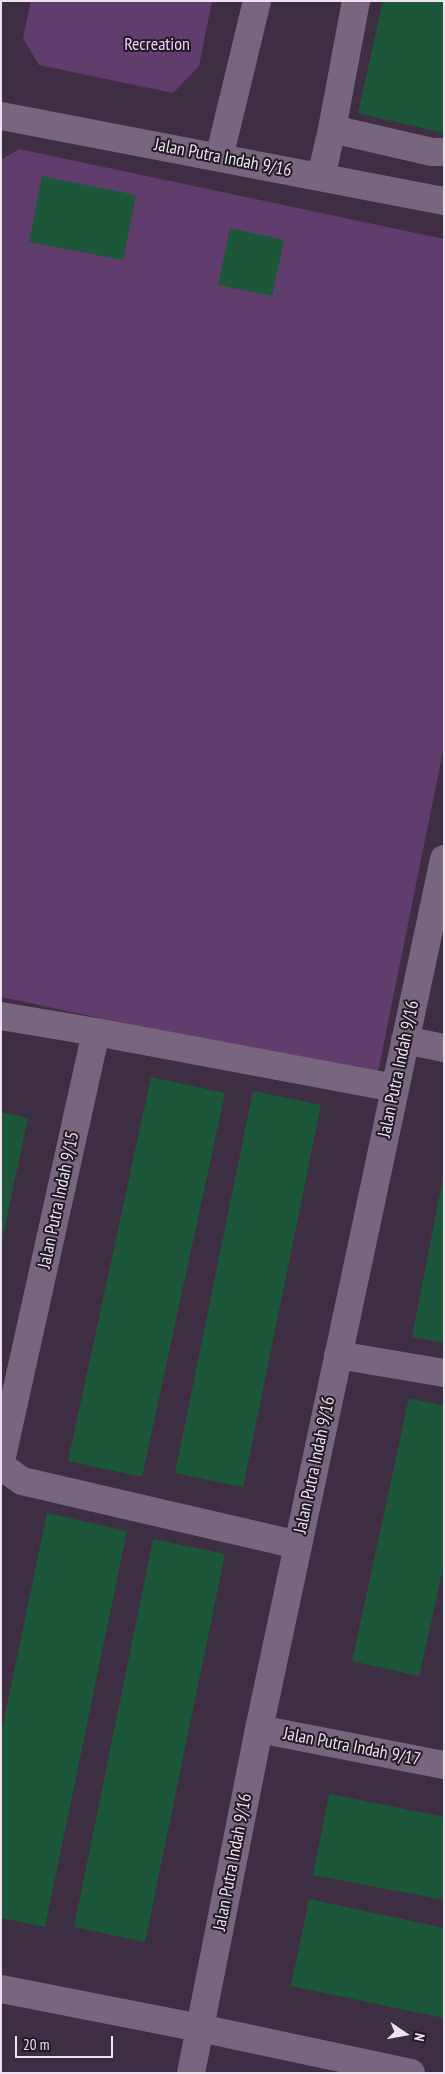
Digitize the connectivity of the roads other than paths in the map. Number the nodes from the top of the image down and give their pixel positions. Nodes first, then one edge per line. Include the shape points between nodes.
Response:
1 (256, 1) edge
2 (356, 1) edge
3 (1, 116) edge
4 (332, 129) junction
5 (444, 152) edge
6 (219, 158) junction
7 (321, 176) junction
8 (444, 201) edge
9 (444, 859) edge
10 (1, 1016) edge
11 (96, 1032) junction
12 (405, 1040) junction
13 (444, 1048) edge
14 (395, 1088) junction
15 (338, 1355) junction
16 (444, 1373) edge
17 (1, 1461) edge
18 (1, 1466) edge
19 (298, 1545) junction
20 (259, 1729) junction
21 (444, 1765) edge
22 (1, 1989) edge
23 (200, 2028) junction
24 (191, 2073) edge
25 (411, 2073) edge

1 - 6 street
2 - 4 street
3 - 6 street, Jalan Putra Indah 9/16
4 - 5 street
4 - 7 street
6 - 7 street, Jalan Putra Indah 9/16
7 - 8 street, Jalan Putra Indah 9/16
9 - 12 street, Jalan Putra Indah 9/16
10 - 11 street
11 - 14 street
11 - 17 street, Jalan Putra Indah 9/15
12 - 13 street
12 - 14 street, Jalan Putra Indah 9/16
14 - 15 street, Jalan Putra Indah 9/16
15 - 16 street
15 - 19 street, Jalan Putra Indah 9/16
18 - 19 street via 22,1481
19 - 20 street, Jalan Putra Indah 9/16
20 - 21 street, Jalan Putra Indah 9/17
20 - 23 street, Jalan Putra Indah 9/16
22 - 23 street
23 - 24 street, Jalan Putra Indah 9/16
23 - 25 street

